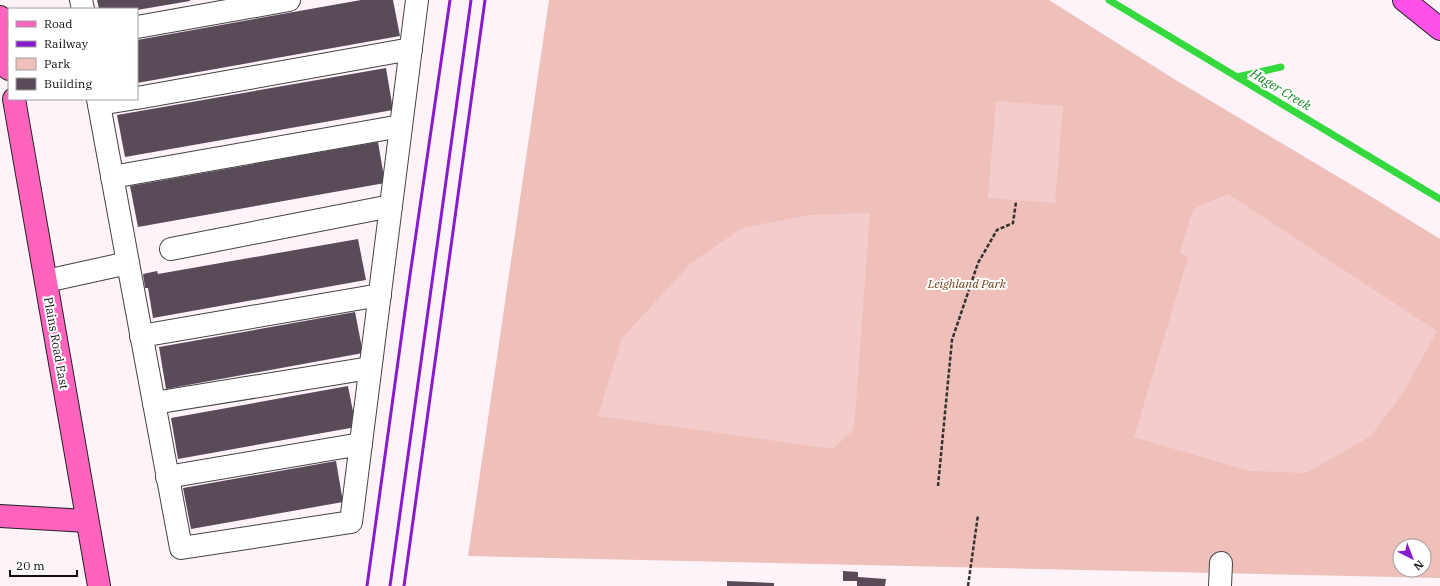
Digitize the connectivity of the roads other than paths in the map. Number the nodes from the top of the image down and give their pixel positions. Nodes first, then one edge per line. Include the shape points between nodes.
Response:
1 (289, 0) edge
2 (417, 0) edge
3 (1404, 0) edge
4 (0, 17) edge
5 (138, 27) edge
6 (1440, 29) edge
7 (3, 47) edge
8 (411, 49) junction
9 (8, 65) edge
10 (138, 98) edge
11 (14, 100) edge
12 (120, 100) edge
13 (99, 102) edge
14 (401, 126) junction
15 (112, 177) junction
16 (391, 206) junction
17 (171, 249) dead end
18 (128, 263) junction
19 (46, 281) junction
20 (380, 295) junction
21 (141, 336) junction
22 (370, 368) junction
23 (154, 403) junction
24 (361, 444) junction
25 (167, 477) junction
26 (0, 516) edge
27 (87, 521) junction
28 (1221, 563) dead end
29 (100, 586) edge
30 (1220, 586) edge

1 - 5 street
2 - 8 street
3 - 6 highway
4 - 7 main road
7 - 9 main road
8 - 10 street
8 - 14 street
11 - 19 main road, Plains Road East
12 - 13 street
13 - 15 street
14 - 15 street
14 - 16 street
15 - 18 street
16 - 17 street
16 - 20 street
18 - 19 street
18 - 21 street
19 - 27 main road, Plains Road East
20 - 21 street
20 - 22 street
21 - 23 street
22 - 23 street
22 - 24 street
23 - 25 street
24 - 25 street
24 - 25 street via 351,522 181,548
26 - 27 main road
27 - 29 main road, Plains Road East
28 - 30 street

